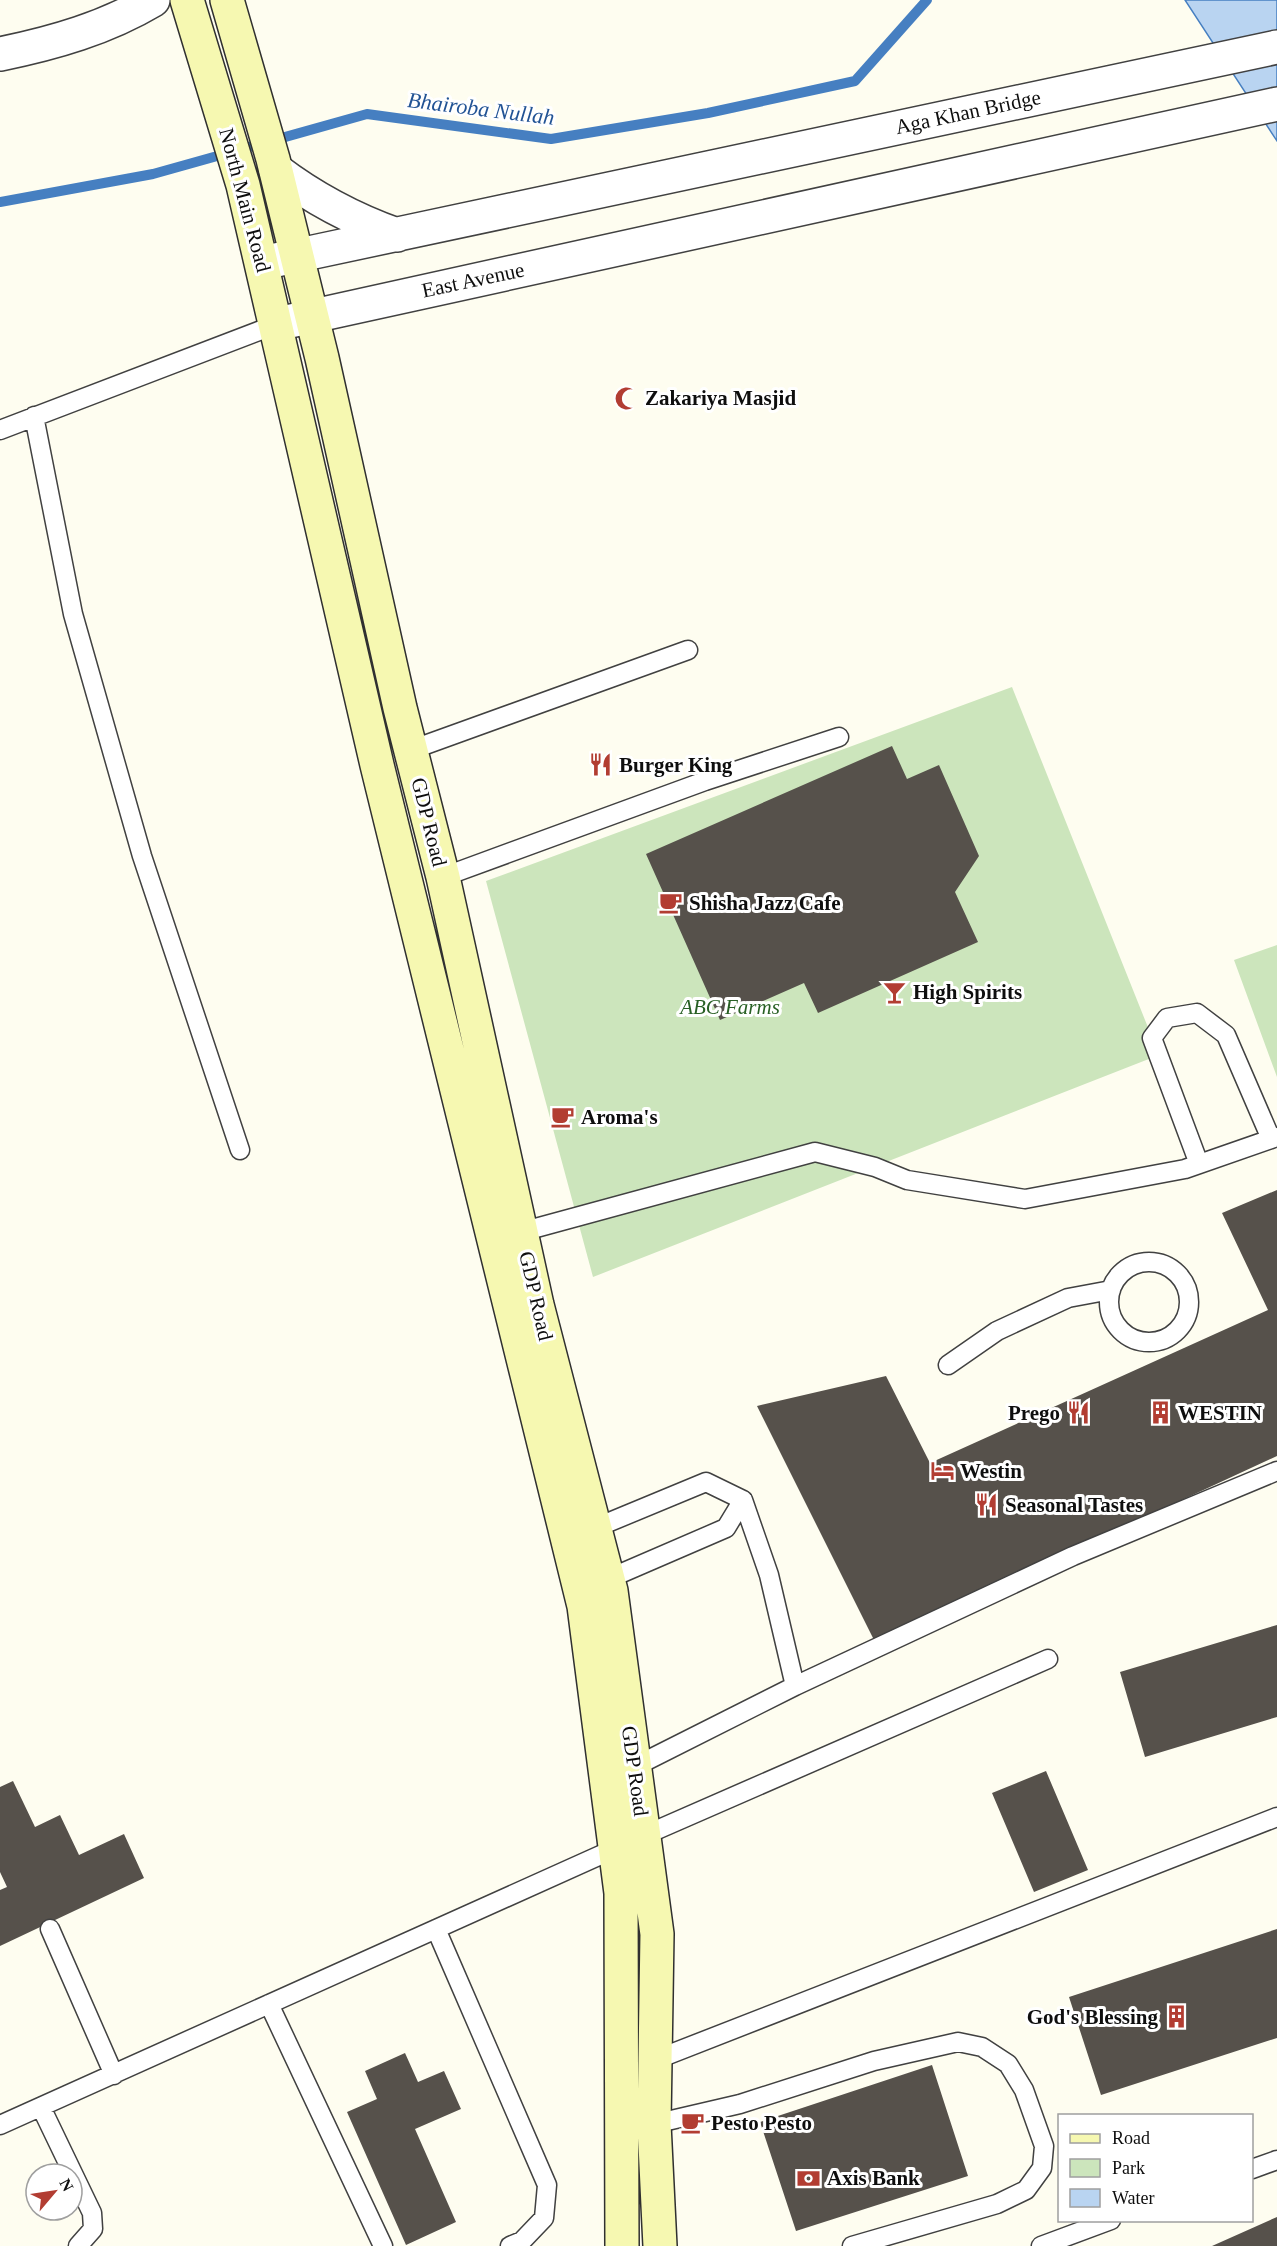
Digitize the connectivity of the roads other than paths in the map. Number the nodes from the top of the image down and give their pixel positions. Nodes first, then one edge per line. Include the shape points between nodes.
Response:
1 (153, 0) edge
2 (227, 0) edge
3 (190, 6) edge
4 (1277, 47) edge
5 (0, 54) edge
6 (1277, 104) edge
7 (274, 164) junction
8 (397, 235) junction
9 (297, 256) junction
10 (262, 263) junction
11 (312, 315) junction
12 (277, 324) junction
13 (322, 358) joint
14 (34, 416) junction
15 (0, 430) edge
16 (688, 650) dead end
17 (839, 737) dead end
18 (411, 750) junction
19 (443, 877) junction
20 (1274, 1138) edge
21 (240, 1150) dead end
22 (1199, 1164) junction
23 (521, 1232) junction
24 (1111, 1290) junction
25 (948, 1365) dead end
26 (1277, 1471) edge
27 (743, 1500) junction
28 (595, 1528) junction
29 (608, 1579) junction
30 (1048, 1659) dead end
31 (795, 1686) junction
32 (634, 1767) junction
33 (1277, 1817) edge
34 (643, 1836) junction
35 (614, 1849) junction
36 (50, 1929) dead end
37 (436, 1929) junction
38 (269, 2004) junction
39 (655, 2060) junction
40 (114, 2075) junction
41 (41, 2107) junction
42 (654, 2124) junction
43 (0, 2125) edge
44 (1277, 2160) edge
45 (1253, 2168) edge
46 (1106, 2222) edge
47 (78, 2246) edge
48 (382, 2246) edge
49 (510, 2246) edge
50 (622, 2246) edge
51 (660, 2246) edge
52 (852, 2246) edge
53 (1041, 2246) edge

1 - 5 street via 120,20 40,46
2 - 7 main road, North Main Road
3 - 10 main road, North Main Road
4 - 8 street, Aga Khan Bridge
6 - 11 street, East Avenue
7 - 8 street via 311,196
7 - 9 main road, North Main Road
8 - 9 street
9 - 10 street
9 - 11 main road, North Main Road
10 - 12 main road, North Main Road
11 - 12 street, East Avenue
11 - 13 main road, North Main Road
12 - 14 lane
12 - 35 main road, North Main Road via 380,777 584,1606
13 - 18 main road, GDP Road
14 - 15 lane
14 - 21 lane via 73,614 142,856
16 - 18 lane
17 - 19 lane via 705,781
18 - 19 main road, GDP Road
19 - 23 main road, GDP Road
20 - 22 lane
20 - 22 lane via 1226,1035 1197,1013 1167,1018 1152,1038
22 - 23 lane via 1025,1199 907,1180 875,1167 815,1152
23 - 28 main road, GDP Road
24 - 24 lane via 1127,1269 1139,1263 1165,1265 1184,1283 1189,1296 1185,1321 1166,1339 1134,1339 1118,1327 1112,1316
24 - 25 lane via 1068,1298 997,1330
26 - 31 lane via 1073,1556
27 - 28 lane via 706,1482
27 - 29 lane via 726,1528
27 - 31 lane via 770,1575
28 - 29 main road, GDP Road
29 - 32 main road, GDP Road
30 - 34 lane
31 - 32 lane
32 - 34 main road, GDP Road
33 - 39 lane
34 - 39 main road, GDP Road via 657,1934
35 - 37 lane
35 - 50 main road, North Main Road via 621,1893
36 - 40 lane
37 - 38 lane
37 - 49 lane via 547,2186 544,2218 522,2241
38 - 40 lane
38 - 48 lane
39 - 42 main road, GDP Road
40 - 41 lane
41 - 43 lane
41 - 47 lane via 92,2213 93,2229
42 - 51 main road, GDP Road
42 - 52 lane via 740,2104 874,2061 958,2042 982,2047 1008,2064 1024,2090 1044,2146 1042,2168 1026,2190 997,2204
44 - 45 lane
46 - 53 lane

